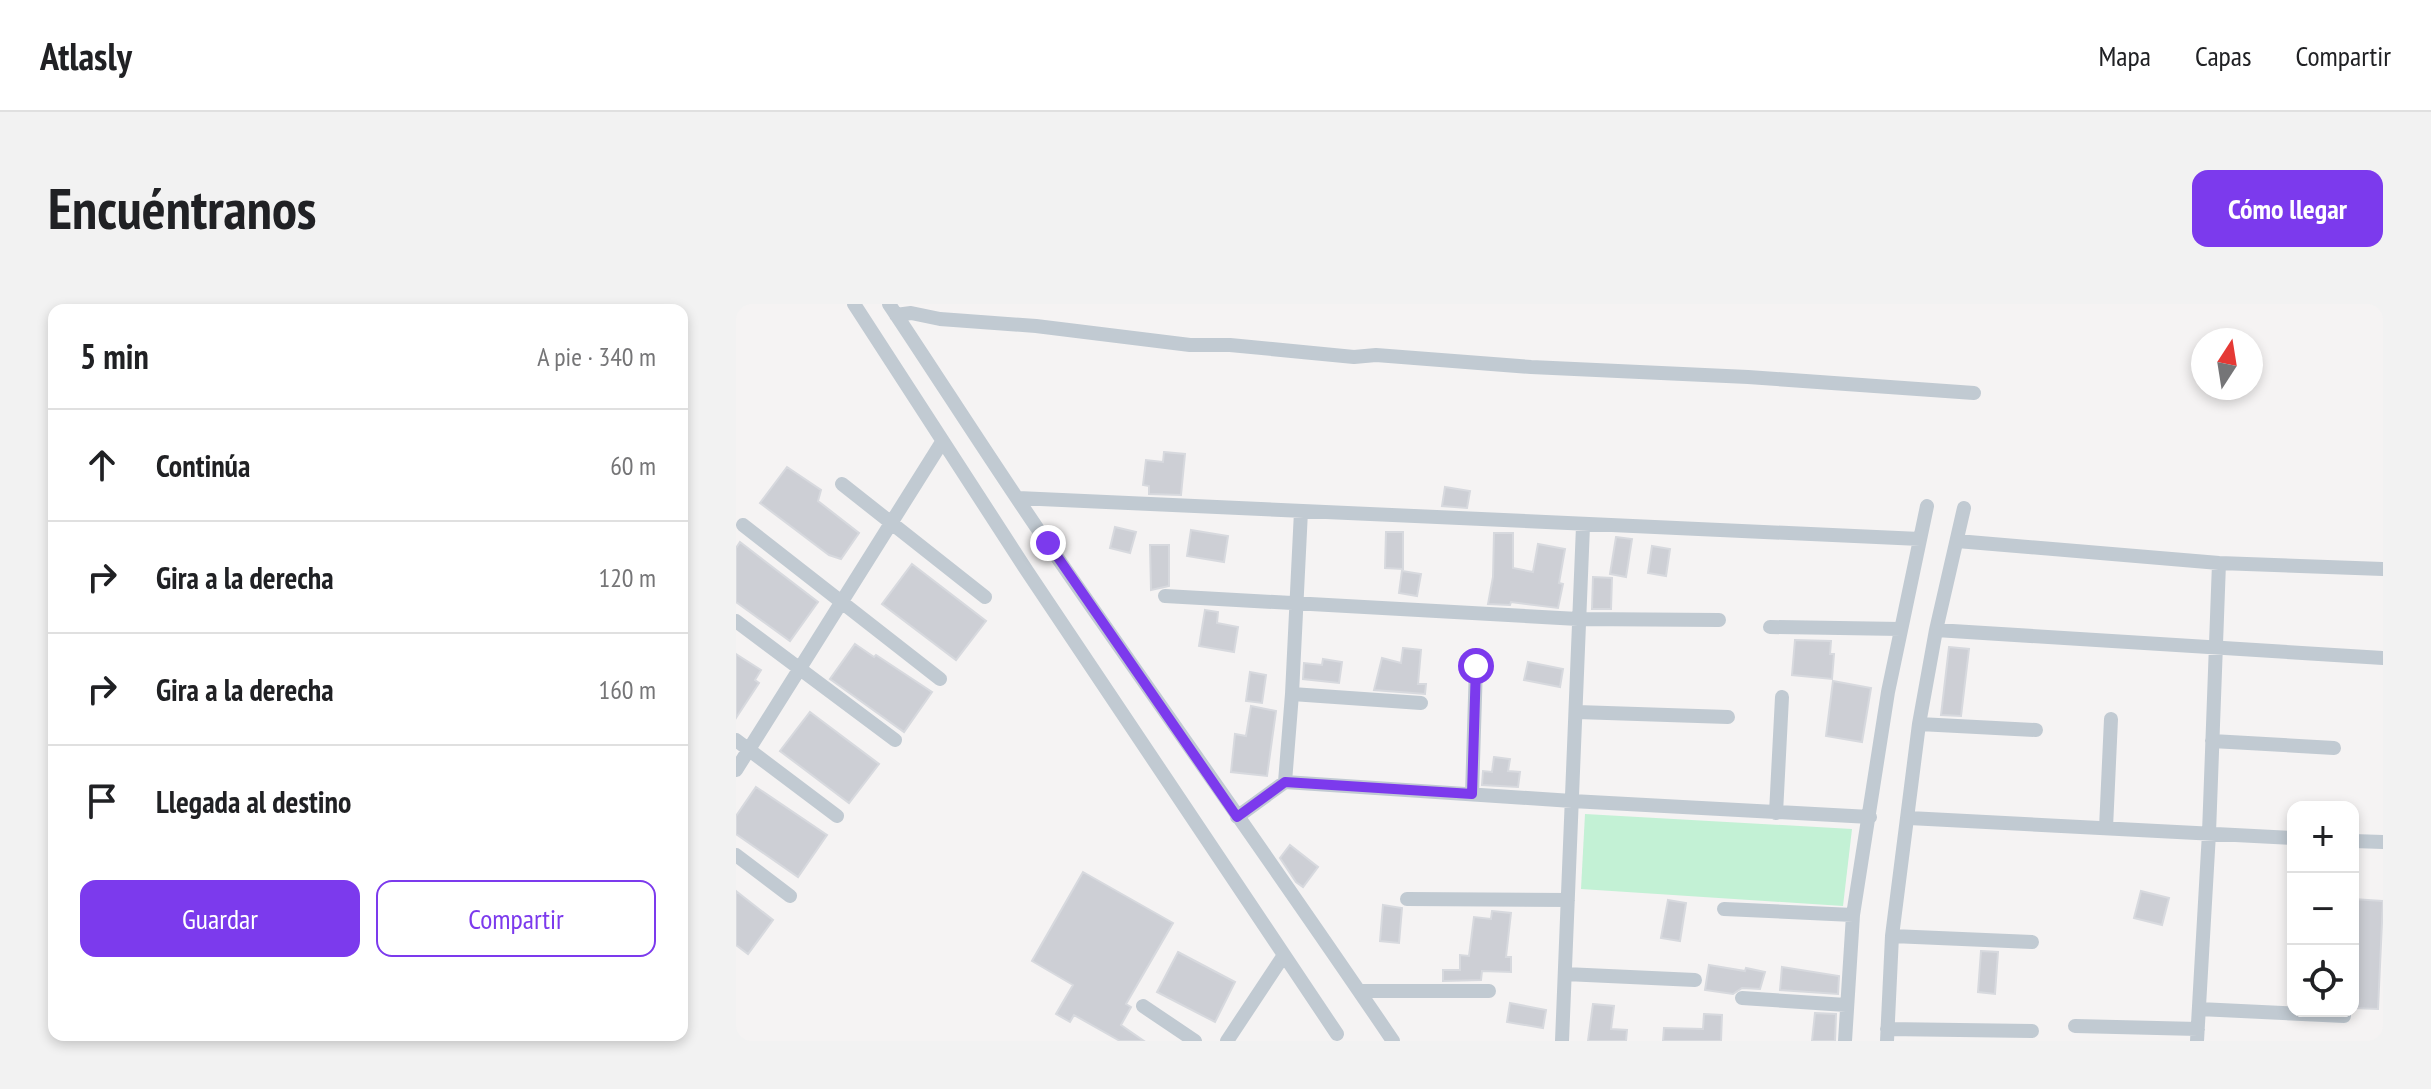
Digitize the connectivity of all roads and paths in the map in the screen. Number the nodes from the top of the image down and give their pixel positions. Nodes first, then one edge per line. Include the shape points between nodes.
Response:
1 (854, 304) edge
2 (893, 309) edge
3 (1974, 393) dead end
4 (942, 442) junction
5 (842, 484) dead end
6 (1018, 498) junction
7 (1927, 506) dead end
8 (1964, 508) dead end
9 (1301, 511) junction
10 (893, 522) junction
11 (743, 525) dead end
12 (1583, 526) junction
13 (1920, 539) junction
14 (1957, 541) junction
15 (2219, 563) junction
16 (2383, 569) edge
17 (1165, 596) dead end
18 (985, 597) dead end
19 (842, 603) junction
20 (1296, 604) junction
21 (1578, 619) junction
22 (1719, 620) dead end
23 (736, 621) edge
24 (1770, 627) dead end
25 (1901, 629) junction
26 (1936, 630) junction
27 (2216, 648) junction
28 (2383, 658) edge
29 (1476, 666) dead end
30 (800, 669) junction
31 (940, 679) dead end
32 (1292, 694) junction
33 (1782, 697) dead end
34 (1421, 703) dead end
35 (1577, 712) junction
36 (1728, 717) dead end
37 (2111, 719) dead end
38 (1919, 724) junction
39 (2036, 730) dead end
40 (736, 740) edge
41 (895, 740) dead end
42 (2212, 741) junction
43 (2334, 748) dead end
44 (749, 750) junction
45 (736, 770) edge
46 (1285, 782) junction
47 (1472, 794) junction
48 (1572, 801) junction
49 (1776, 813) junction
50 (837, 816) dead end
51 (1237, 817) junction
52 (1870, 817) junction
53 (1909, 818) junction
54 (2106, 828) junction
55 (2209, 833) junction
56 (2287, 838) edge
57 (2359, 841) edge
58 (2383, 842) edge
59 (736, 855) edge
60 (790, 896) dead end
61 (1407, 899) dead end
62 (1568, 900) junction
63 (1724, 909) dead end
64 (1853, 915) junction
65 (1892, 936) junction
66 (2032, 942) dead end
67 (1284, 955) junction
68 (1565, 974) junction
69 (1695, 980) dead end
70 (1359, 991) junction
71 (1489, 991) dead end
72 (1742, 998) dead end
73 (1846, 1005) junction
74 (1143, 1006) dead end
75 (2199, 1009) junction
76 (2287, 1013) edge
77 (2075, 1026) dead end
78 (2032, 1031) dead end
79 (1337, 1034) dead end
80 (1887, 1035) edge
81 (2197, 1035) edge
82 (1195, 1041) edge
83 (1227, 1041) edge
84 (1393, 1041) edge
85 (1562, 1041) edge
86 (1845, 1041) edge

1 - 4 street
2 - 3 street via 940,319 1190,345
2 - 6 street
4 - 10 street
4 - 67 street
5 - 10 street
6 - 9 street
6 - 51 street
7 - 13 street
8 - 14 street
9 - 12 street
9 - 20 street
10 - 18 street
10 - 19 street
11 - 19 street
12 - 13 street
12 - 21 street
13 - 25 street
14 - 15 street
14 - 26 street
15 - 16 street
15 - 27 street
17 - 20 street
19 - 30 street
19 - 31 street
20 - 21 street
20 - 32 street
21 - 22 street
21 - 35 street
23 - 30 street
24 - 25 street
25 - 52 street
26 - 27 street
26 - 38 street
27 - 28 street
27 - 42 street
29 - 47 street
30 - 41 street
30 - 44 street
32 - 34 street
32 - 46 street
33 - 49 street
35 - 36 street
35 - 48 street
37 - 54 street
38 - 39 street
38 - 53 street
40 - 44 street
42 - 43 street
42 - 55 street
44 - 45 street
44 - 50 street
46 - 47 street
46 - 51 street
47 - 48 street
48 - 49 street
48 - 62 street
49 - 52 street
51 - 70 street
52 - 64 street
53 - 54 street
53 - 65 street
54 - 55 street
55 - 56 street
55 - 75 street
57 - 58 street
59 - 60 street
61 - 62 street
62 - 68 street
63 - 64 street
64 - 73 street
65 - 66 street
65 - 80 street
67 - 79 street
67 - 83 street
68 - 69 street
68 - 85 street
70 - 71 street
70 - 84 street
72 - 73 street
73 - 86 street
74 - 82 street
75 - 76 street
75 - 81 street
77 - 81 street
78 - 80 street

